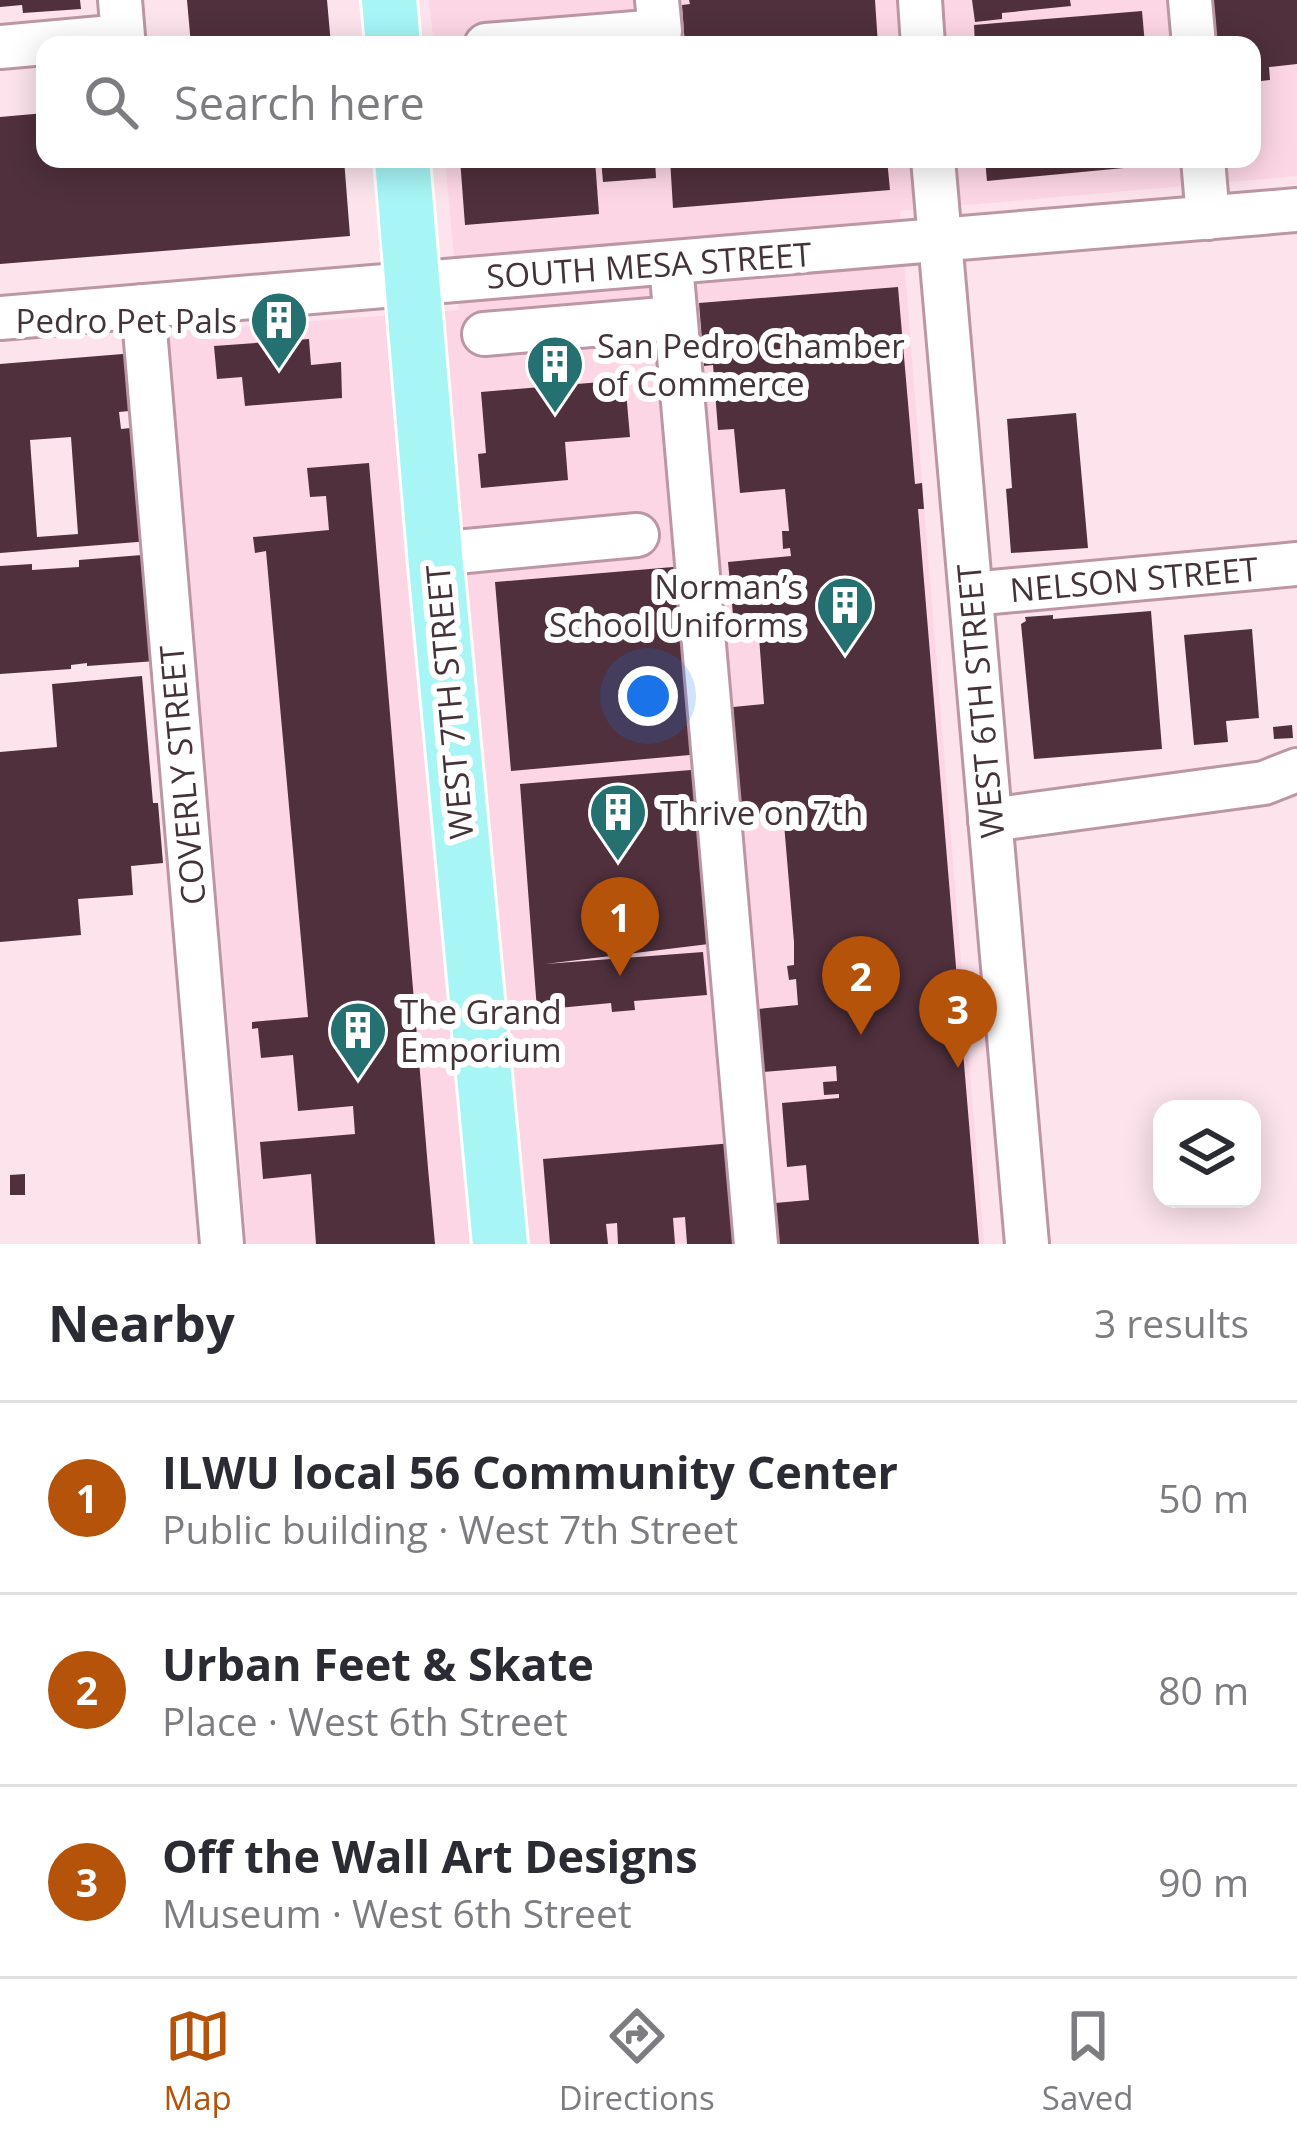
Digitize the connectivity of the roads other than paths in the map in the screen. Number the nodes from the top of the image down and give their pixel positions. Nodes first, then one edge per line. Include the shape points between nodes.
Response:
1 (120, 0) edge
2 (389, 0) edge
3 (657, 0) edge
4 (920, 0) edge
5 (1190, 0) edge
6 (123, 36) edge
7 (392, 36) edge
8 (598, 36) edge
9 (922, 36) edge
10 (1193, 36) edge
11 (36, 43) edge
12 (0, 46) edge
13 (403, 168) edge
14 (934, 168) edge
15 (1204, 168) edge
16 (1297, 211) edge
17 (1208, 218) junction
18 (940, 242) junction
19 (671, 264) junction
20 (413, 284) junction
21 (143, 306) junction
22 (0, 318) edge
23 (676, 318) junction
24 (484, 334) dead end
25 (637, 535) dead end
26 (435, 554) junction
27 (1297, 564) edge
28 (971, 594) junction
29 (1297, 770) edge
30 (990, 820) junction
31 (222, 1244) edge
32 (500, 1244) edge
33 (756, 1244) edge
34 (1027, 1244) edge

1 - 6 street
2 - 7 main road
3 - 8 street via 660,31
4 - 9 street
5 - 10 street
11 - 12 street
13 - 20 main road, WEST 7TH STREET
14 - 18 street, WEST 6TH STREET
15 - 17 street
16 - 17 street, SOUTH MESA STREET
17 - 18 street, SOUTH MESA STREET
18 - 19 street, SOUTH MESA STREET
18 - 28 street, WEST 6TH STREET
19 - 20 street, SOUTH MESA STREET
19 - 23 street
20 - 21 street, SOUTH MESA STREET
20 - 26 main road, WEST 7TH STREET
21 - 22 street, SOUTH MESA STREET
21 - 31 street, COVERLY STREET
23 - 24 street
23 - 33 street
25 - 26 street
26 - 32 main road, WEST 7TH STREET
27 - 28 street, NELSON STREET
28 - 30 street, WEST 6TH STREET
29 - 30 street via 1264,783
30 - 34 street, WEST 6TH STREET

